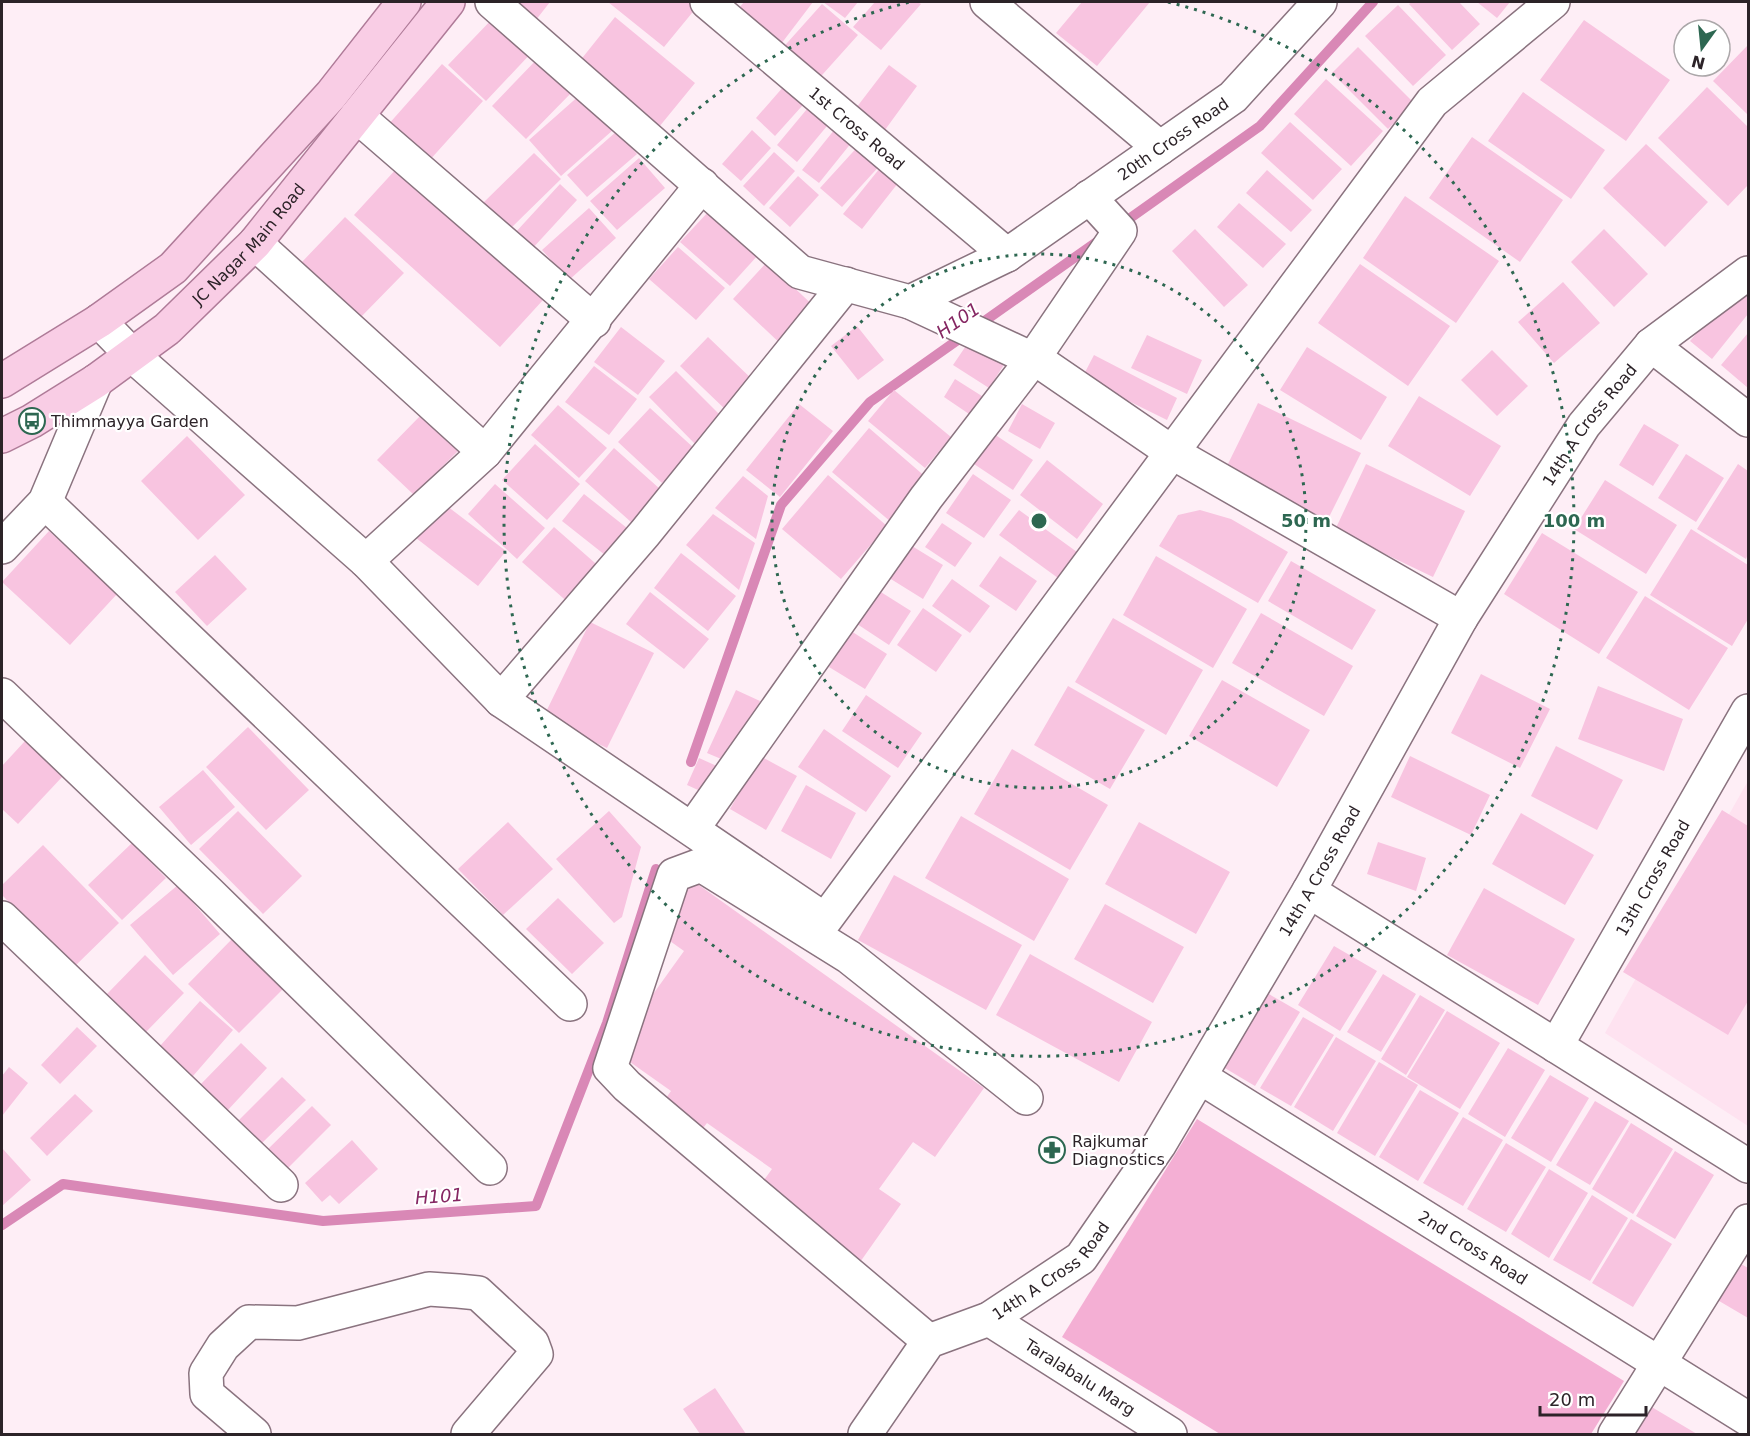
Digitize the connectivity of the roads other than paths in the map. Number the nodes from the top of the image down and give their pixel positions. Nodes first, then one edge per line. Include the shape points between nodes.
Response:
1 (404, 2) edge
2 (448, 2) edge
3 (492, 2) edge
4 (707, 2) edge
5 (987, 2) edge
6 (1320, 2) edge
7 (1553, 2) edge
8 (357, 116) junction
9 (1160, 148) junction
10 (702, 185) junction
11 (1089, 197) junction
12 (255, 243) junction
13 (1007, 255) junction
14 (1749, 273) edge
15 (846, 284) junction
16 (910, 302) junction
17 (99, 321) junction
18 (594, 321) junction
19 (1651, 345) junction
20 (132, 355) junction
21 (1033, 359) junction
22 (2, 381) edge
23 (96, 381) junction
24 (1749, 420) edge
25 (2, 436) edge
26 (485, 452) junction
27 (1173, 453) junction
28 (45, 502) junction
29 (2, 547) edge
30 (366, 561) junction
31 (1461, 618) junction
32 (2, 695) edge
33 (501, 700) junction
34 (1749, 711) edge
35 (693, 828) junction
36 (1309, 891) junction
37 (2, 918) edge
38 (570, 1004) dead end
39 (1556, 1046) junction
40 (1200, 1077) junction
41 (1026, 1098) dead end
42 (1749, 1166) edge
43 (490, 1168) dead end
44 (281, 1185) dead end
45 (1749, 1221) edge
46 (989, 1319) junction
47 (929, 1341) junction
48 (1658, 1364) junction
49 (1749, 1419) edge
50 (255, 1434) edge
51 (468, 1434) edge
52 (865, 1434) edge
53 (1170, 1434) edge
54 (1615, 1434) edge

1 - 17 main road via 331,95 173,268
2 - 8 main road, JC Nagar Main Road
3 - 10 street
4 - 13 street, 1st Cross Road
5 - 9 street
6 - 9 street, 20th Cross Road via 1233,97
7 - 27 street via 1432,102
8 - 12 main road, JC Nagar Main Road
8 - 18 street
9 - 11 street, 20th Cross Road
10 - 15 street via 800,272
10 - 18 street
11 - 13 street, 20th Cross Road
11 - 21 street via 1120,231
12 - 20 main road, JC Nagar Main Road via 167,329
12 - 26 street
13 - 16 street, 20th Cross Road
14 - 19 street, 14th A Cross Road
15 - 16 street
15 - 33 street via 645,533
16 - 21 street
17 - 20 street
17 - 22 main road
18 - 26 street
19 - 24 street
19 - 31 street, 14th A Cross Road via 1584,425
20 - 23 main road, JC Nagar Main Road
20 - 30 street
21 - 27 street
21 - 35 street via 927,498
23 - 25 main road, JC Nagar Main Road
23 - 28 street
26 - 30 street
27 - 31 street
27 - 35 street via 825,920
28 - 29 street
28 - 38 street
30 - 33 street
31 - 36 street, 14th A Cross Road
32 - 43 street
33 - 35 street
34 - 39 street, 13th Cross Road
36 - 39 street
36 - 40 street, 14th A Cross Road
37 - 44 street
39 - 42 street
40 - 46 street, 14th A Cross Road via 1159,1145 1081,1258
40 - 48 street, 2nd Cross Road
41 - 47 street via 849,957 701,865 674,875 610,1068
45 - 48 street
46 - 47 street, 14th A Cross Road
46 - 53 street, Taralabalu Marg
47 - 52 street
48 - 49 street, 2nd Cross Road
48 - 54 street
50 - 51 street via 207,1394 206,1373 223,1346 249,1323 297,1323 429,1289 478,1293 532,1343 536,1354

